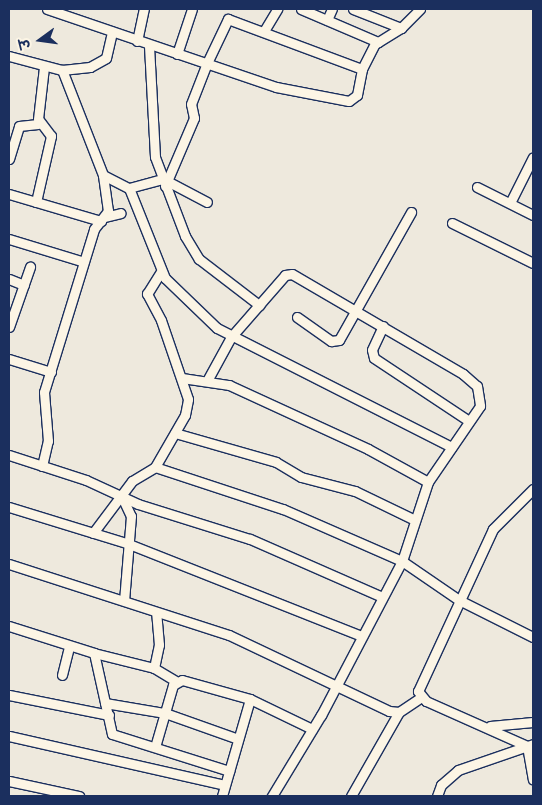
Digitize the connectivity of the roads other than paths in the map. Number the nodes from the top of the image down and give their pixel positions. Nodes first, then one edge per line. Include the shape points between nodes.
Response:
1 (47, 9) edge
2 (144, 9) edge
3 (192, 9) edge
4 (277, 9) edge
5 (301, 9) edge
6 (332, 9) edge
7 (353, 9) edge
8 (417, 10) edge
9 (327, 20) junction
10 (401, 28) junction
11 (264, 31) junction
12 (112, 32) junction
13 (137, 41) junction
14 (378, 42) junction
15 (149, 46) junction
16 (176, 54) junction
17 (9, 56) edge
18 (206, 63) junction
19 (44, 67) junction
20 (362, 69) junction
21 (62, 70) junction
22 (38, 124) junction
23 (533, 157) edge
24 (9, 159) edge
25 (103, 175) junction
26 (165, 182) junction
27 (478, 187) dead end
28 (129, 188) junction
29 (9, 194) edge
30 (36, 202) junction
31 (207, 202) dead end
32 (510, 203) junction
33 (411, 212) dead end
34 (121, 213) dead end
35 (533, 215) edge
36 (103, 219) junction
37 (452, 223) dead end
38 (9, 239) edge
39 (84, 262) junction
40 (533, 263) edge
41 (30, 266) dead end
42 (161, 272) junction
43 (9, 279) edge
44 (24, 285) junction
45 (259, 305) junction
46 (356, 309) junction
47 (11, 315) edge
48 (297, 317) dead end
49 (383, 326) junction
50 (9, 327) edge
51 (231, 337) junction
52 (9, 359) edge
53 (51, 372) junction
54 (182, 378) junction
55 (208, 379) junction
56 (470, 421) junction
57 (175, 433) junction
58 (452, 446) junction
59 (9, 455) edge
60 (42, 466) junction
61 (155, 468) junction
62 (428, 482) junction
63 (533, 489) edge
64 (122, 497) junction
65 (9, 507) edge
66 (413, 519) junction
67 (92, 533) junction
68 (129, 544) junction
69 (402, 561) junction
70 (9, 564) edge
71 (382, 597) junction
72 (459, 600) junction
73 (124, 601) junction
74 (156, 612) junction
75 (9, 626) edge
76 (361, 636) junction
77 (533, 637) edge
78 (69, 646) junction
79 (94, 653) junction
80 (154, 668) junction
81 (62, 675) dead end
82 (176, 681) junction
83 (336, 683) junction
84 (9, 695) edge
85 (421, 697) junction
86 (250, 700) junction
87 (105, 703) junction
88 (399, 712) junction
89 (165, 713) junction
90 (108, 715) junction
91 (533, 722) edge
92 (489, 726) junction
93 (312, 729) junction
94 (9, 736) edge
95 (238, 739) junction
96 (530, 745) edge
97 (155, 747) junction
98 (230, 770) junction
99 (533, 779) edge
100 (9, 781) edge
101 (226, 785) junction
102 (69, 795) edge
103 (79, 796) edge
104 (222, 796) edge
105 (272, 796) edge
106 (351, 796) edge
107 (438, 796) edge

1 - 12 street
2 - 13 street
3 - 16 street
4 - 11 street
5 - 9 street
6 - 9 street
7 - 10 street
8 - 10 street
9 - 14 street
10 - 14 street
11 - 18 street via 228,19
11 - 20 street
12 - 13 street
12 - 21 street via 102,63
13 - 15 street
14 - 20 street
15 - 16 street
15 - 26 street via 153,144
16 - 18 street
17 - 19 street
18 - 20 street via 295,93 344,101 357,95
18 - 26 street via 192,104 194,118
19 - 21 street
19 - 22 street
21 - 25 street
22 - 24 street via 19,126
22 - 30 street via 51,136
23 - 32 street
25 - 28 street
25 - 36 street via 108,198
26 - 28 street
26 - 31 street
26 - 45 street via 192,252
27 - 32 street
28 - 42 street
29 - 30 street
30 - 36 street
32 - 35 street
33 - 46 street
34 - 36 street
36 - 39 street
37 - 40 street
38 - 39 street
39 - 53 street
41 - 44 street
42 - 51 street
42 - 54 street via 147,294
43 - 44 street
44 - 47 street
45 - 46 street via 285,276 292,274
45 - 51 street
46 - 48 street via 335,342
46 - 49 street
47 - 50 street
49 - 56 street via 372,350 374,358
49 - 56 street via 477,386 480,406
51 - 55 street
51 - 58 street
52 - 53 street
53 - 60 street via 44,392 48,441
54 - 55 street
54 - 57 street via 188,399
55 - 62 street via 368,449
56 - 58 street
57 - 61 street
57 - 66 street via 276,462 301,477 355,491
58 - 62 street
59 - 60 street
60 - 64 street
61 - 64 street via 132,481
61 - 69 street via 283,509
62 - 66 street
63 - 72 street via 493,529
64 - 67 street
64 - 68 street via 130,516
64 - 71 street via 250,539
65 - 67 street
66 - 69 street
67 - 68 street
68 - 73 street
68 - 76 street
69 - 71 street
69 - 72 street
70 - 73 street
71 - 76 street
72 - 77 street
72 - 85 street via 420,681
73 - 74 street
74 - 80 street via 159,645
74 - 83 street via 229,635
75 - 78 street
76 - 83 street
78 - 79 street
78 - 81 street
79 - 80 street
79 - 87 street
80 - 82 street
82 - 86 street
82 - 89 street
83 - 88 street
83 - 93 street
84 - 90 street
85 - 88 street
85 - 92 street
86 - 93 street
86 - 95 street
87 - 89 street
87 - 90 street
88 - 106 street
89 - 95 street
89 - 97 street
90 - 97 street via 112,734
91 - 92 street
92 - 96 street
93 - 105 street
94 - 101 street
95 - 98 street
96 - 99 street
96 - 107 street via 458,770 441,785
97 - 98 street
98 - 101 street
100 - 102 street
101 - 104 street
102 - 103 street

